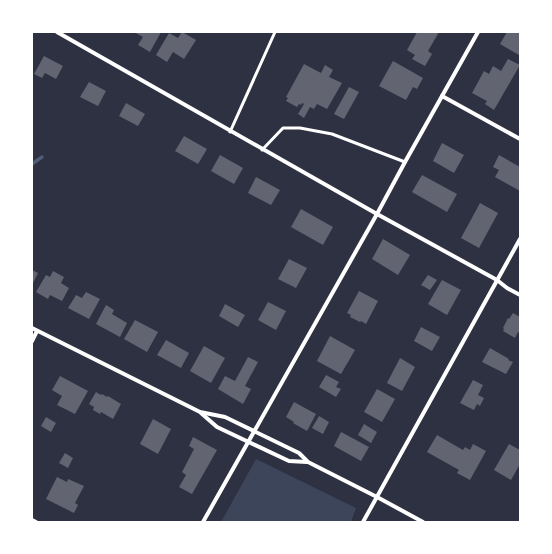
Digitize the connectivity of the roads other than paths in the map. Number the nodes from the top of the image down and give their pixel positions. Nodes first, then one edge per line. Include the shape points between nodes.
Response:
1 (57, 32) edge
2 (275, 32) edge
3 (478, 32) edge
4 (442, 96) junction
5 (230, 132) junction
6 (520, 139) edge
7 (262, 150) junction
8 (404, 162) junction
9 (377, 214) junction
10 (520, 239) edge
11 (497, 280) junction
12 (520, 295) edge
13 (32, 328) edge
14 (37, 331) junction
15 (32, 341) edge
16 (200, 412) junction
17 (254, 431) junction
18 (248, 442) junction
19 (308, 462) junction
20 (377, 497) junction
21 (32, 520) edge
22 (36, 522) edge
23 (203, 522) edge
24 (363, 522) edge
25 (423, 522) edge

1 - 5 street
2 - 5 lane
3 - 4 street
4 - 6 street
4 - 8 street
5 - 7 street
7 - 8 lane via 283,128 300,128 332,134
7 - 9 street
8 - 9 street
9 - 11 street
9 - 17 street
10 - 11 street
11 - 12 street
11 - 20 street
13 - 14 street
14 - 15 street
14 - 16 street
16 - 17 street via 225,417
16 - 18 street via 217,427
17 - 18 street
17 - 19 street via 299,453
18 - 19 street via 289,461
18 - 23 street
19 - 20 street
20 - 24 street
20 - 25 street
21 - 22 street

